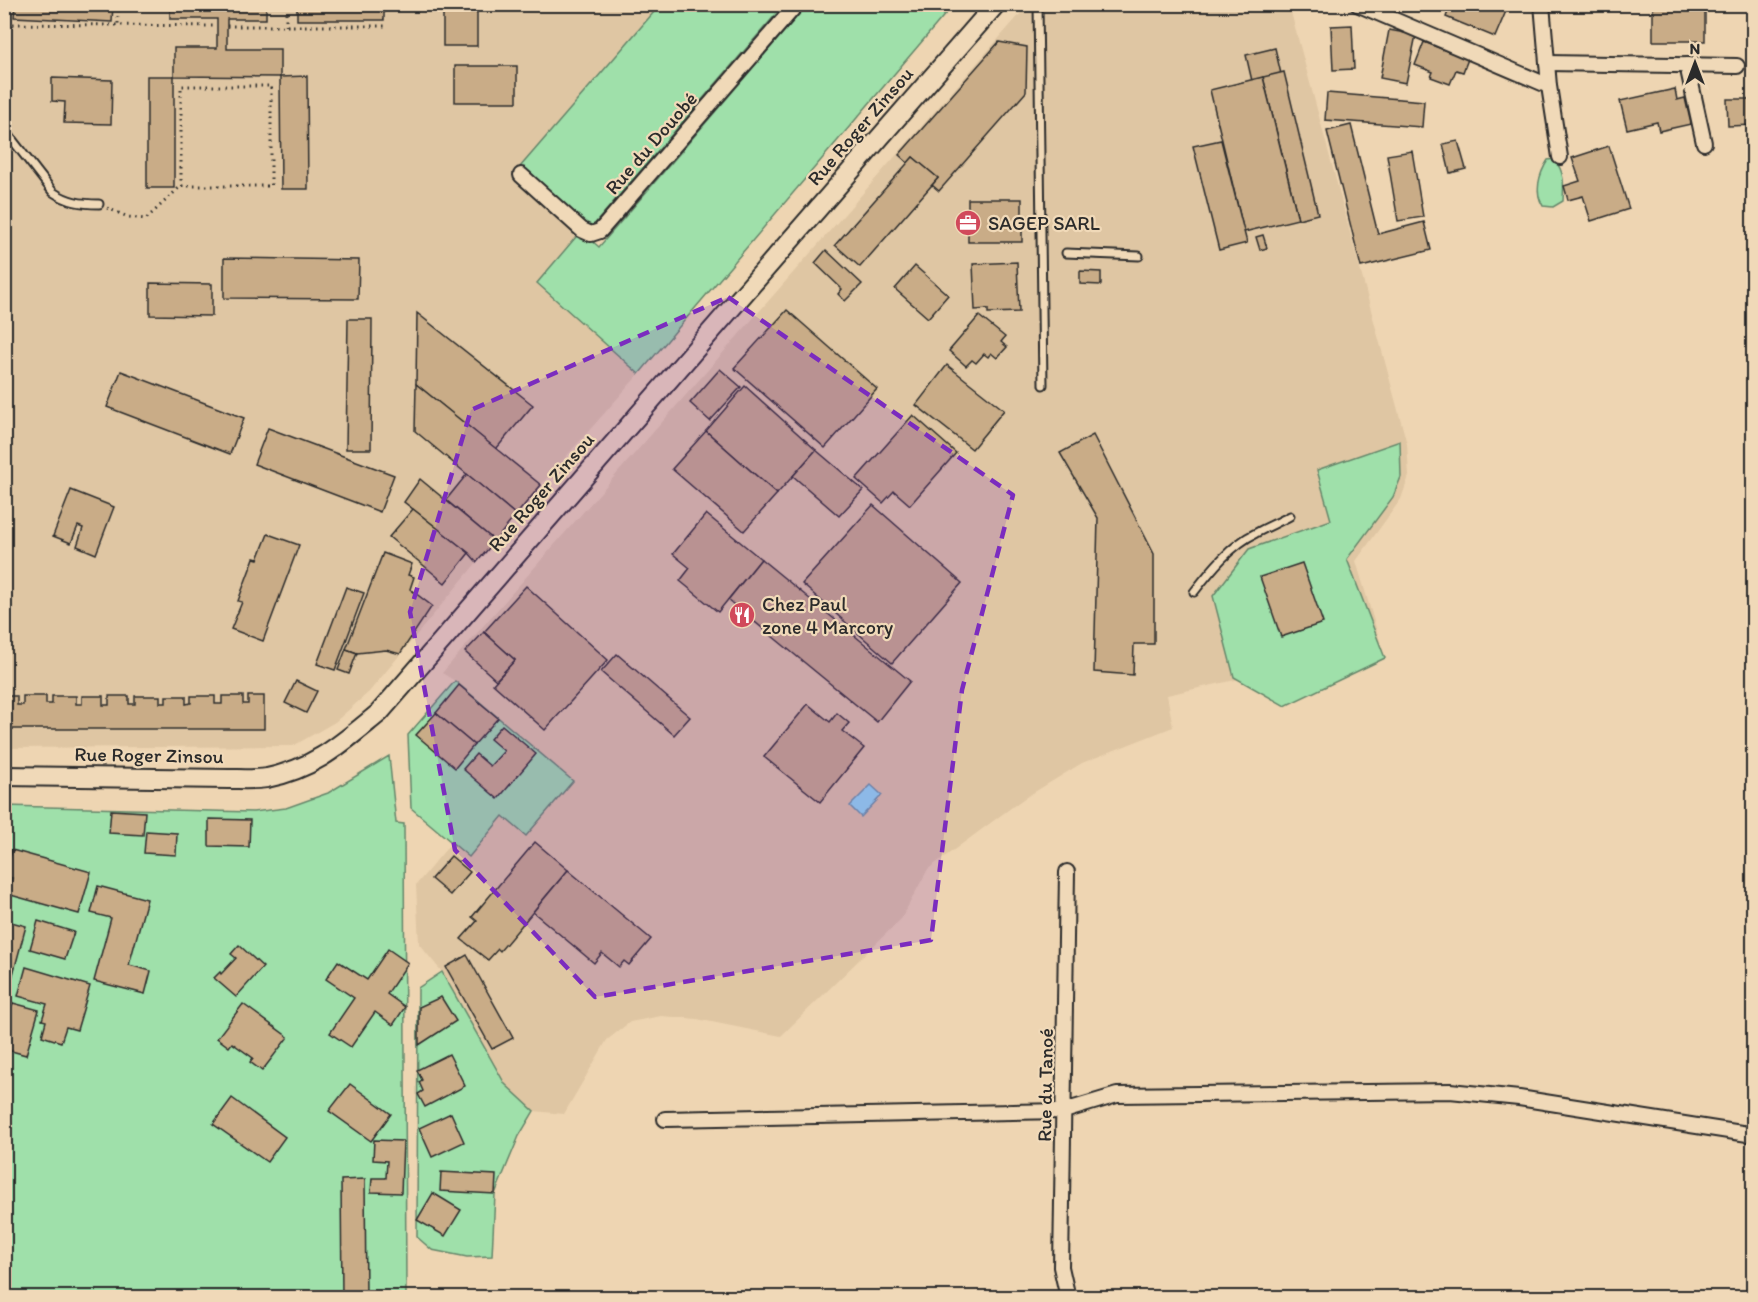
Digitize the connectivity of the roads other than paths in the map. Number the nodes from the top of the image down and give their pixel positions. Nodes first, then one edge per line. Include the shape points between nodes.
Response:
1 (797, 4) edge
2 (996, 4) edge
3 (1038, 4) edge
4 (1357, 4) edge
5 (1542, 4) edge
6 (1548, 63) junction
7 (1687, 65) junction
8 (1737, 66) dead end
9 (1549, 86) junction
10 (4, 129) edge
11 (1704, 143) dead end
12 (1560, 157) dead end
13 (521, 175) dead end
14 (99, 204) road end
15 (1066, 253) dead end
16 (1139, 256) dead end
17 (1043, 385) dead end
18 (1290, 516) dead end
19 (1194, 592) dead end
20 (4, 776) edge
21 (1067, 872) dead end
22 (1064, 1111) junction
23 (665, 1119) dead end
24 (1754, 1136) edge
25 (1068, 1298) edge

1 - 13 street, Rue du Douobé via 600,231 591,234 582,230
2 - 20 street, Rue Roger Zinsou via 379,712 334,749 301,768 265,778
3 - 17 lane
4 - 9 street
5 - 6 street
6 - 7 street
6 - 9 street
7 - 8 street
7 - 11 street
9 - 12 street
10 - 14 lane via 53,192 78,204
15 - 16 lane
18 - 19 lane via 1242,542
21 - 22 street, Rue du Tanoé
22 - 23 street
22 - 24 street via 1117,1095 1450,1091 1519,1098
22 - 25 street, Rue du Tanoé via 1061,1267

